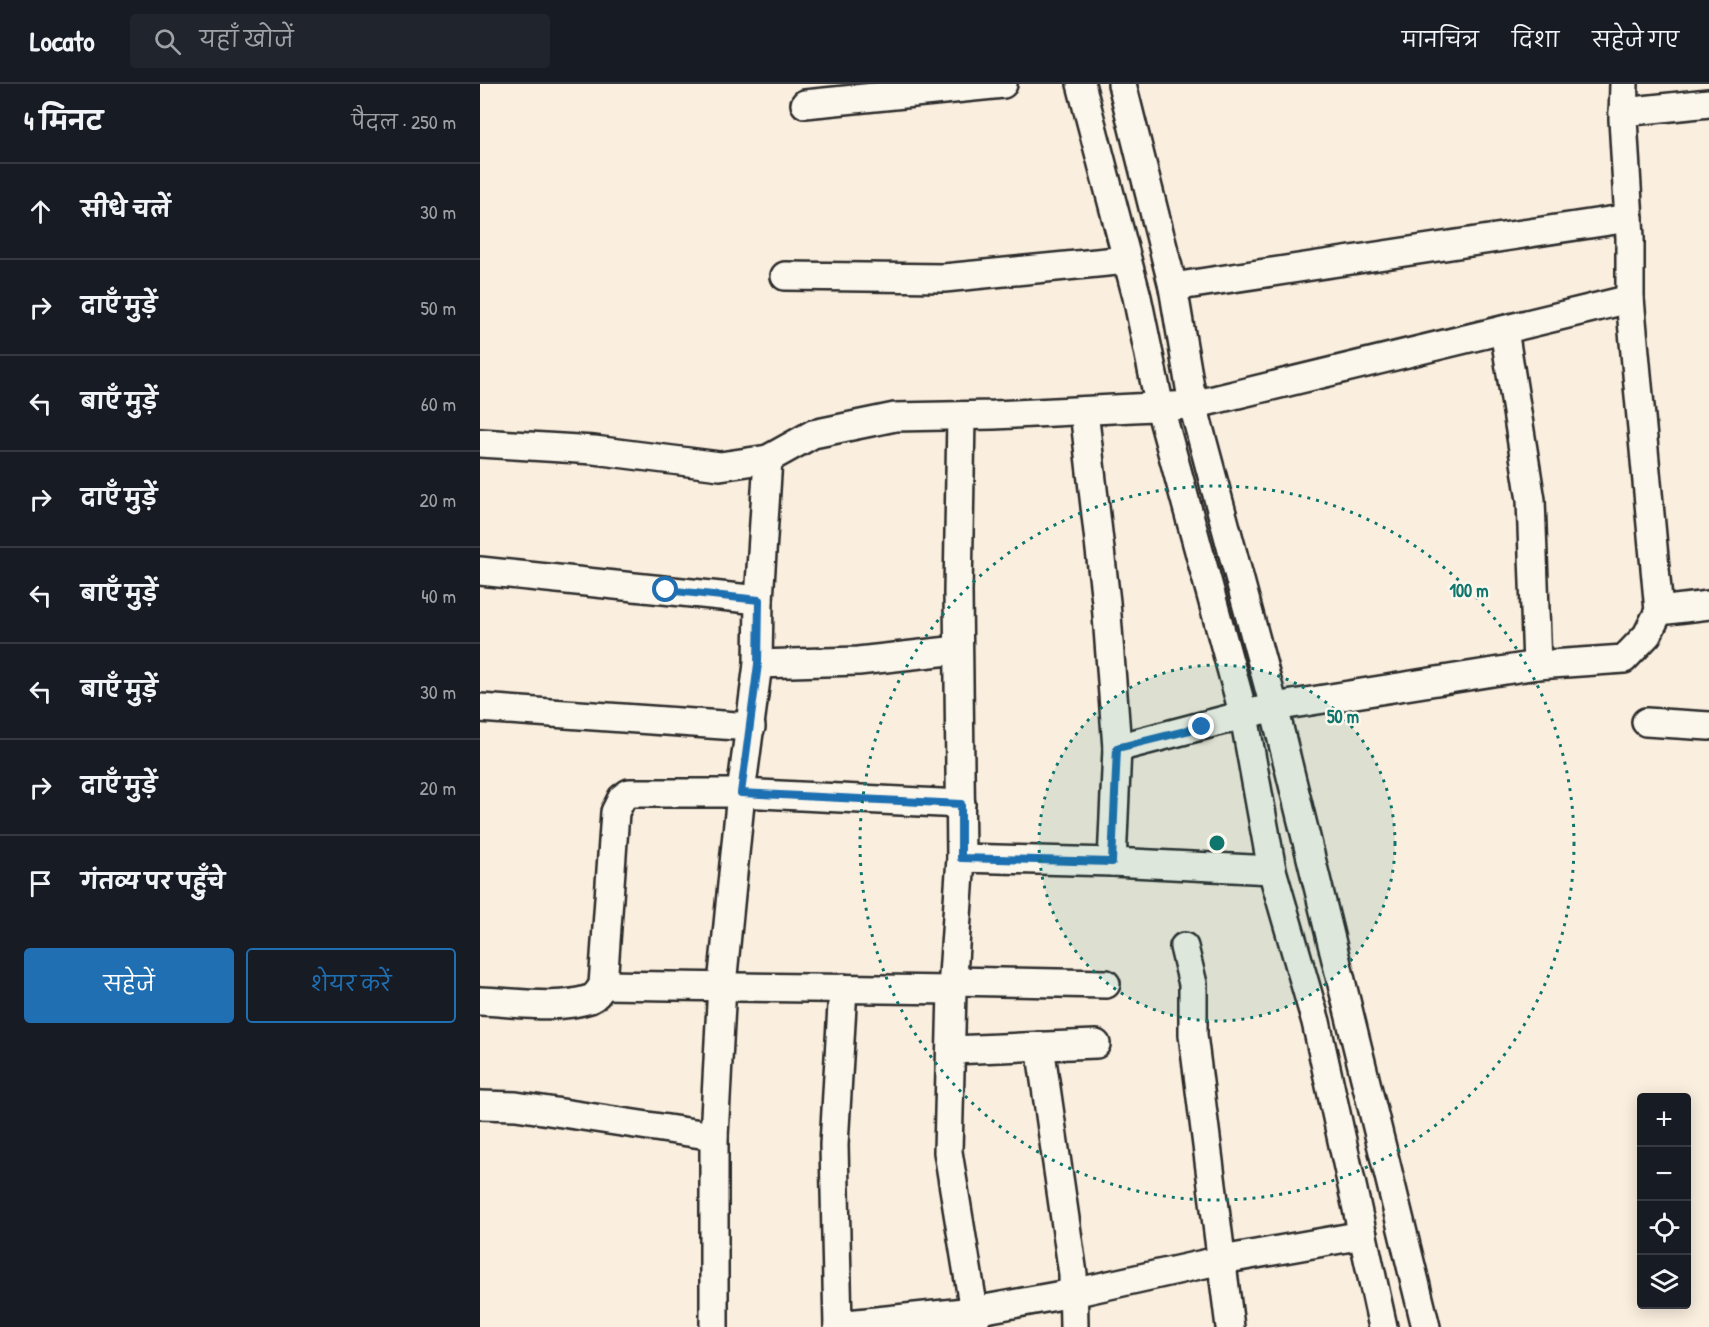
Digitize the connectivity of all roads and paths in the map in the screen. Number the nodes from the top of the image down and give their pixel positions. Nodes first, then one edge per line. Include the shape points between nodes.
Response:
1 (1003, 84) edge
2 (1081, 84) edge
3 (1122, 84) edge
4 (1624, 84) edge
5 (1709, 103) edge
6 (805, 104) dead end
7 (1623, 112) junction
8 (1629, 218) junction
9 (1127, 260) junction
10 (785, 276) dead end
11 (1173, 287) junction
12 (1629, 299) junction
13 (1504, 330) junction
14 (1193, 405) junction
15 (1160, 408) junction
16 (1084, 411) junction
17 (962, 416) junction
18 (480, 443) edge
19 (768, 459) junction
20 (480, 571) edge
21 (759, 600) junction
22 (1709, 605) edge
23 (1659, 611) junction
24 (958, 650) junction
25 (758, 664) junction
26 (1537, 665) junction
27 (1274, 707) junction
28 (480, 708) edge
29 (1244, 716) junction
30 (1646, 722) dead end
31 (1709, 726) edge
32 (751, 727) junction
33 (1117, 748) junction
34 (741, 793) junction
35 (961, 804) junction
36 (961, 858) junction
37 (1112, 862) junction
38 (1272, 870) junction
39 (1184, 947) dead end
40 (1106, 984) dead end
41 (603, 985) junction
42 (722, 985) junction
43 (953, 985) junction
44 (843, 988) junction
45 (480, 1001) edge
46 (1096, 1044) dead end
47 (1041, 1046) junction
48 (951, 1050) junction
49 (480, 1105) edge
50 (714, 1136) junction
51 (1363, 1235) junction
52 (1222, 1260) junction
53 (1073, 1293) junction
54 (974, 1319) edge
55 (838, 1326) edge
56 (714, 1327) edge
57 (1074, 1327) edge
58 (1230, 1327) edge
59 (1383, 1327) edge
60 (1426, 1327) edge

1 - 6 street
2 - 9 street
3 - 11 street
4 - 7 street
5 - 7 street
7 - 8 street
8 - 11 street
8 - 12 street
9 - 10 street via 944,278
9 - 15 street
11 - 14 street
12 - 13 street
12 - 23 street
13 - 14 street
13 - 26 street via 1531,500
14 - 15 street
14 - 27 street
15 - 16 street
15 - 29 street
16 - 17 street
16 - 33 street via 1106,602
17 - 19 street via 895,417 813,434
17 - 24 street
18 - 19 street via 594,450 720,466
19 - 21 street
20 - 21 street
21 - 25 street
22 - 23 street
23 - 26 street via 1647,635 1624,659
24 - 25 street via 858,661
24 - 35 street
25 - 32 street
26 - 27 street
27 - 29 street
27 - 60 street
28 - 32 street
29 - 33 street
29 - 38 street
30 - 31 street
32 - 34 street
33 - 37 street
34 - 35 street
34 - 41 street via 637,791 622,798 615,812
34 - 42 street
35 - 36 street
36 - 37 street
36 - 43 street
37 - 38 street
38 - 51 street via 1316,1022
39 - 52 street via 1193,984 1192,1035
40 - 43 street
41 - 42 street
41 - 45 street via 591,998 557,1003
42 - 44 street
42 - 50 street
43 - 44 street
43 - 48 street
44 - 55 street via 834,1145
46 - 47 street
47 - 48 street
47 - 53 street
48 - 54 street via 948,1152
49 - 50 street via 516,1106
50 - 56 street
51 - 52 street
51 - 59 street
52 - 53 street
52 - 58 street
53 - 54 street
53 - 57 street
54 - 55 street

